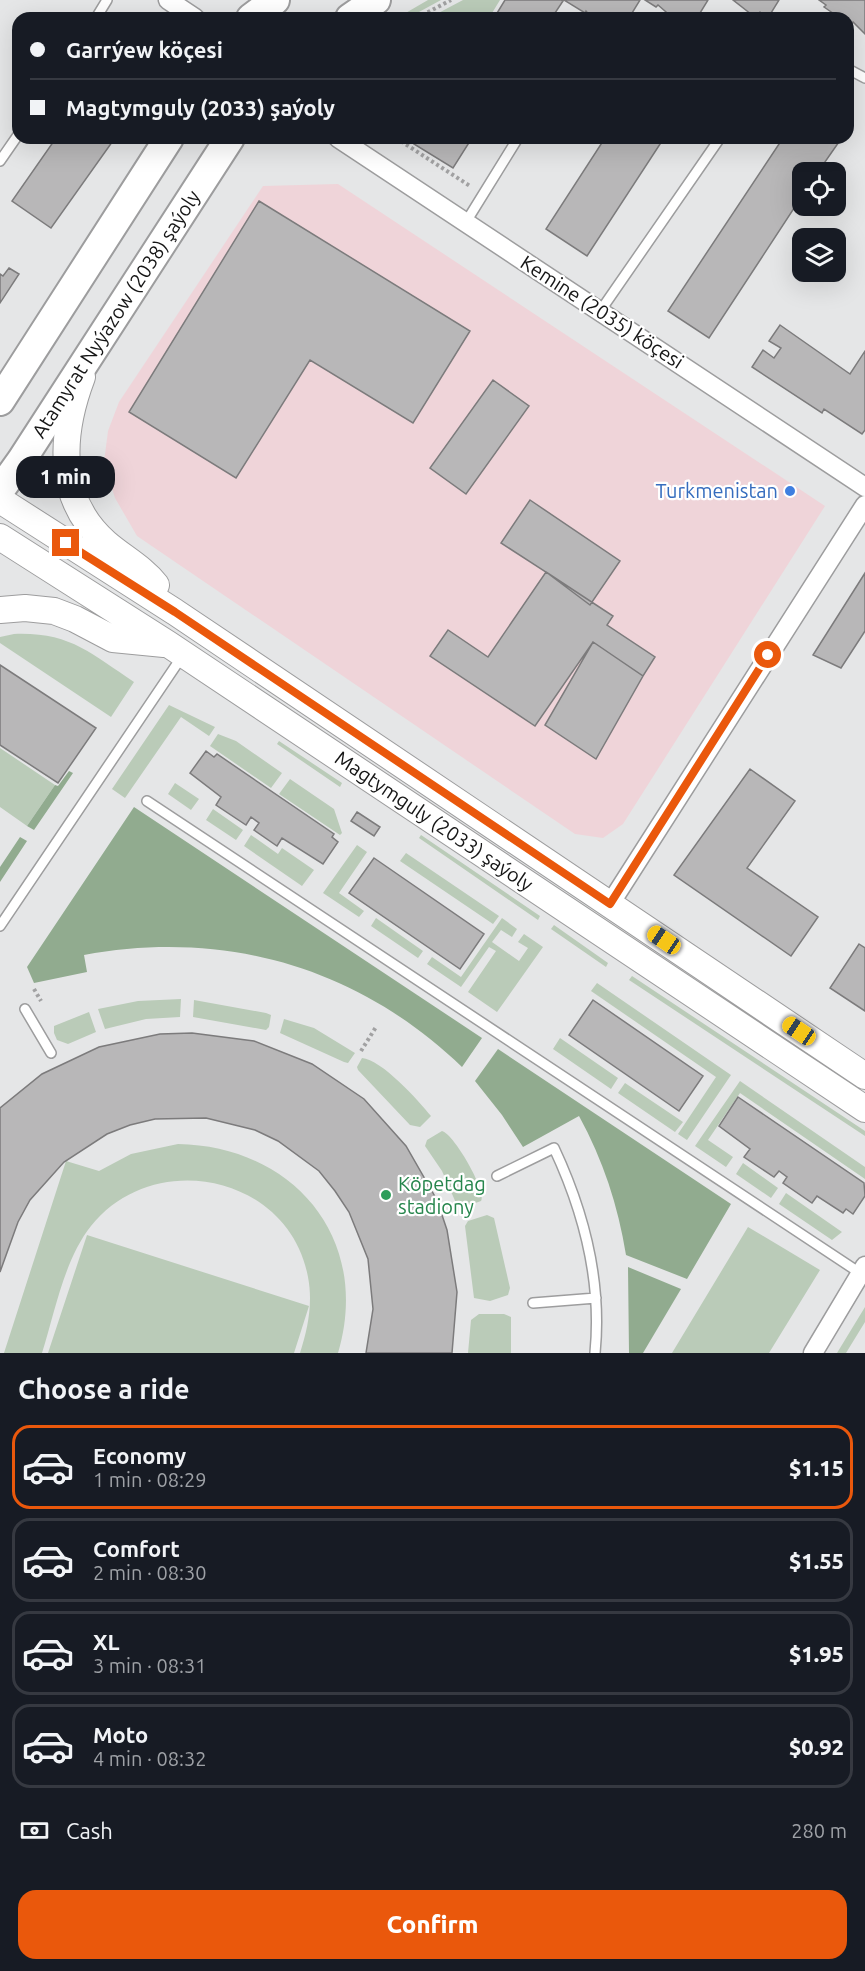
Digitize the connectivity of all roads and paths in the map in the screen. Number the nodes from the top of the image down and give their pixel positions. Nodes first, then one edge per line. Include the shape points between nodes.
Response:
1 (168, 0) edge
2 (274, 0) edge
3 (376, 0) edge
4 (451, 0) edge
5 (186, 12) edge
6 (259, 12) edge
7 (359, 12) edge
8 (428, 12) edge
9 (12, 144) edge
10 (165, 144) edge
11 (226, 144) edge
12 (347, 144) edge
13 (405, 144) edge
14 (514, 144) edge
15 (716, 144) edge
16 (0, 161) edge
17 (483, 195) junction
18 (466, 222) junction
19 (601, 310) junction
20 (91, 351) junction
21 (0, 401) edge
22 (865, 487) edge
23 (0, 490) edge
24 (0, 500) edge
25 (865, 505) edge
26 (0, 537) edge
27 (0, 610) edge
28 (175, 612) junction
29 (176, 649) junction
30 (147, 801) dead end
31 (610, 904) junction
32 (0, 926) edge
33 (25, 1010) dead end
34 (376, 1027) dead end
35 (361, 1051) dead end
36 (51, 1053) dead end
37 (865, 1076) edge
38 (865, 1109) edge
39 (497, 1176) dead end
40 (863, 1269) edge
41 (596, 1298) junction
42 (533, 1303) dead end
43 (596, 1353) edge
44 (813, 1353) edge

1 - 5 street
2 - 6 main road
3 - 7 main road
4 - 8 path
9 - 16 lane
10 - 21 main road
11 - 20 main road, Atamyrat Nyýazow (2038) şaýoly
12 - 18 street, Kemine (2035) köçesi
13 - 17 path
14 - 17 lane
15 - 19 lane
17 - 18 lane
18 - 19 street, Kemine (2035) köçesi
19 - 22 street, Kemine (2035) köçesi
20 - 23 main road, Atamyrat Nyýazow (2038) şaýoly
20 - 28 main road via 75,395 66,440 65,459 75,502 105,542 152,580
24 - 28 main road, Magtymguly (2033) şaýoly
25 - 31 street
26 - 29 main road, Magtymguly (2033) şaýoly
27 - 29 main road via 54,611 113,639
28 - 31 main road, Magtymguly (2033) şaýoly
29 - 32 lane
29 - 38 main road, Magtymguly (2033) şaýoly
30 - 40 lane
31 - 37 main road, Magtymguly (2033) şaýoly
33 - 36 lane
34 - 35 path
39 - 41 lane via 554,1148 581,1218
40 - 44 street
41 - 42 lane
41 - 43 lane

